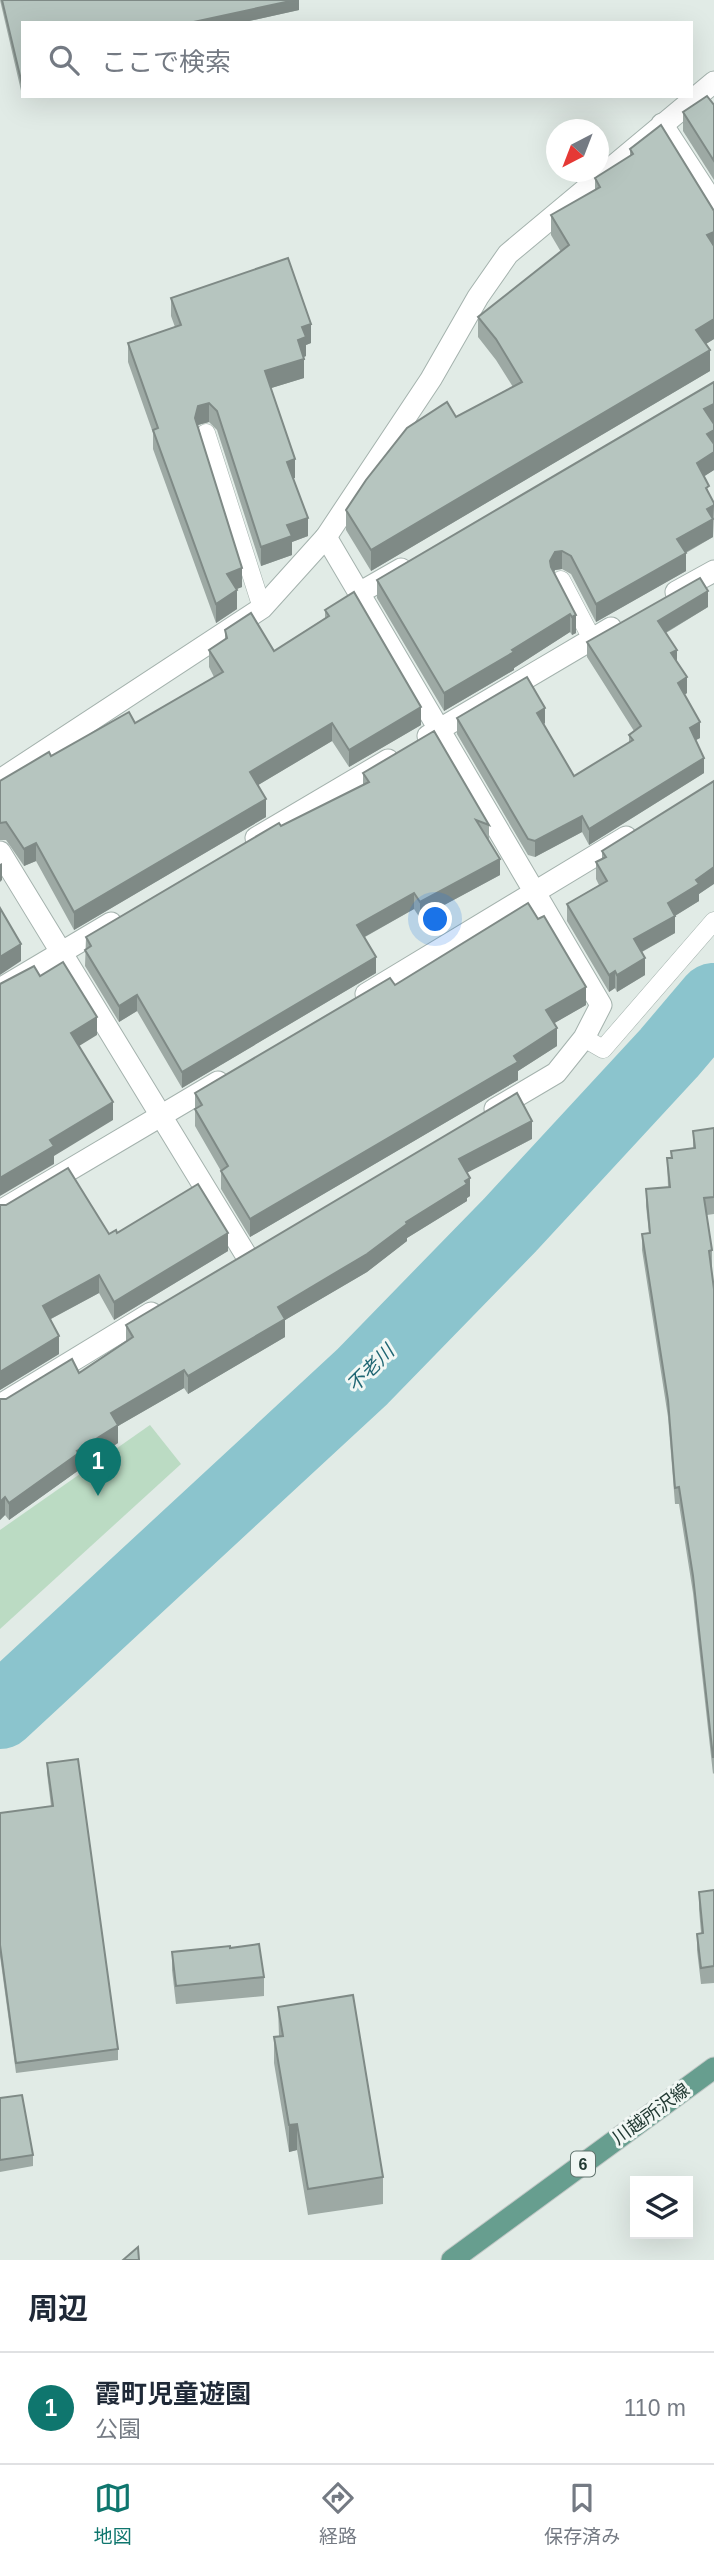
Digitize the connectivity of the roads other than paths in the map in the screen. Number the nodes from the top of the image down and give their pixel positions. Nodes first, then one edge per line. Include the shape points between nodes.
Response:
1 (714, 82) edge
2 (662, 124) junction
3 (714, 204) edge
4 (206, 433) dead end
5 (326, 537) junction
6 (418, 559) edge
7 (714, 571) edge
8 (561, 580) edge
9 (359, 593) junction
10 (653, 605) edge
11 (262, 608) junction
12 (629, 619) edge
13 (592, 639) junction
14 (439, 730) junction
15 (0, 780) edge
16 (643, 827) edge
17 (238, 848) edge
18 (0, 852) edge
19 (537, 893) junction
20 (132, 911) edge
21 (714, 921) edge
22 (61, 953) junction
23 (0, 989) edge
24 (349, 1004) edge
25 (584, 1038) junction
26 (231, 1074) edge
27 (160, 1116) junction
28 (472, 1122) edge
29 (0, 1211) edge
30 (246, 1255) edge
31 (164, 1305) edge
32 (0, 1405) edge
33 (714, 2068) edge
34 (454, 2259) edge

1 - 2 street
2 - 3 street
2 - 5 street via 508,254
4 - 11 lane
5 - 9 street
5 - 11 street
6 - 9 street
7 - 10 street
8 - 13 lane
9 - 14 street
11 - 15 street
12 - 13 street
13 - 14 street
14 - 17 street
14 - 19 street
16 - 19 street
18 - 22 street
19 - 24 street
19 - 25 street via 601,1005
20 - 22 street
21 - 25 lane via 603,1049
22 - 23 street
22 - 27 street
25 - 28 street via 556,1073
26 - 27 street
27 - 29 street
27 - 30 street
31 - 32 street
33 - 34 main road, 川越所沢線 / 6

